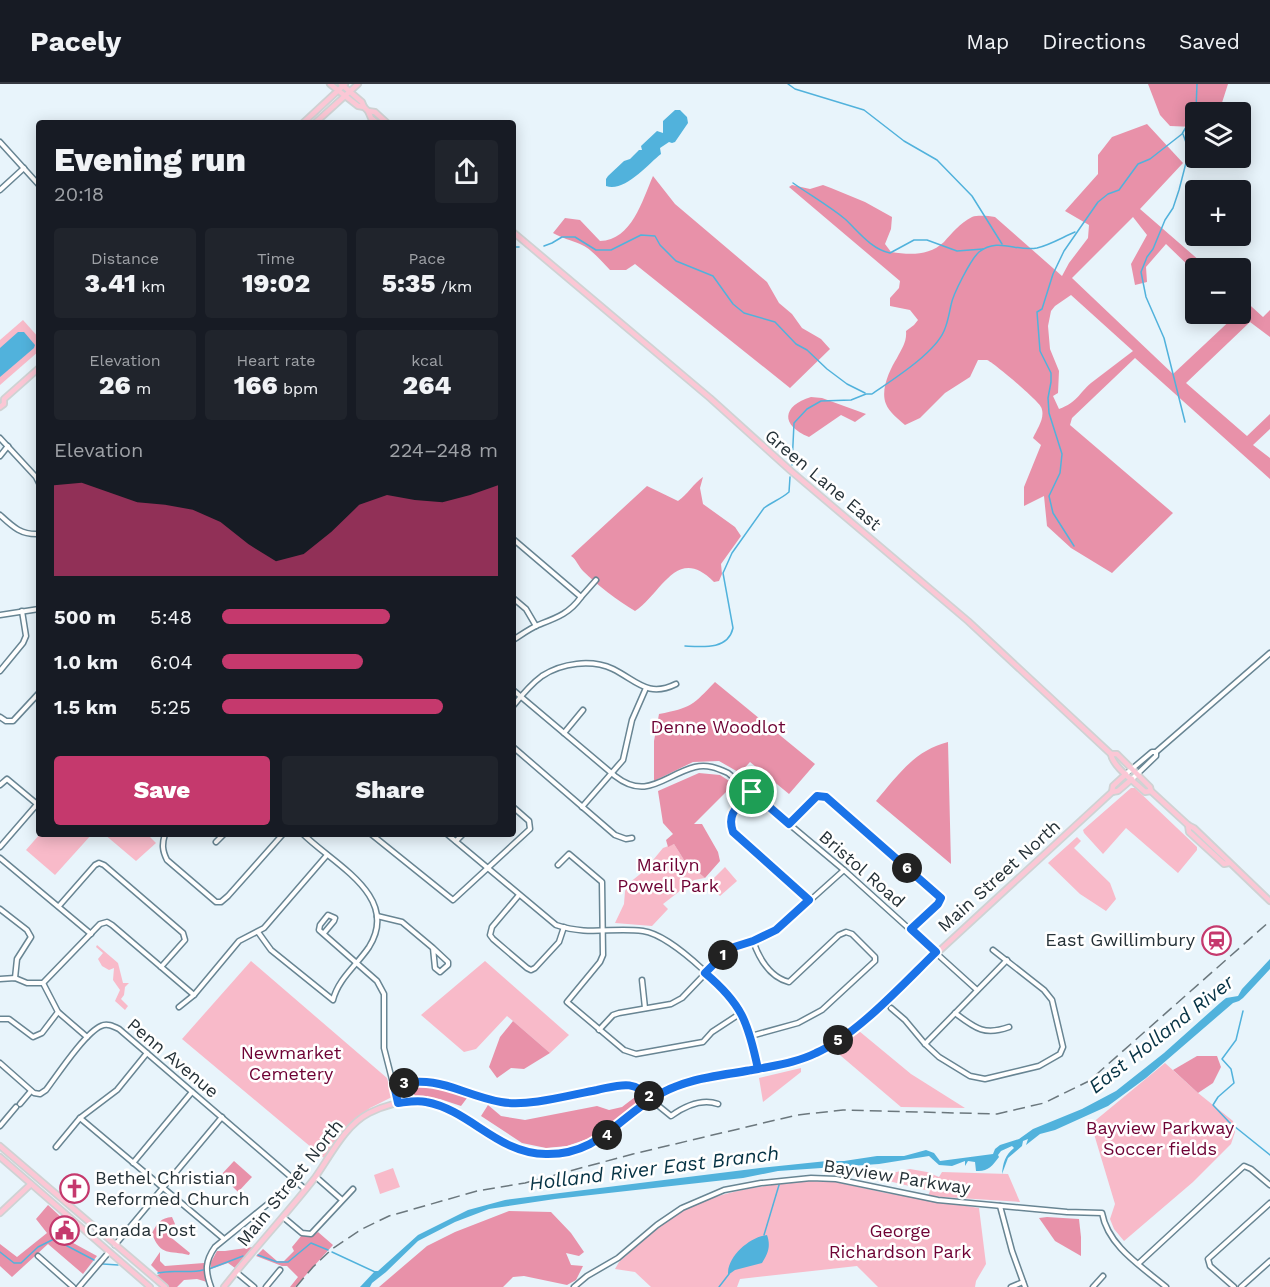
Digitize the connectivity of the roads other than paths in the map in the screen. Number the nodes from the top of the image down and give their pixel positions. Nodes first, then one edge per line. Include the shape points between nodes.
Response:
1 (330, 84) edge
2 (358, 84) edge
3 (343, 85) edge
4 (338, 91) junction
5 (350, 92) junction
6 (344, 96) junction
7 (364, 107) junction
8 (369, 111) junction
9 (306, 120) edge
10 (318, 120) edge
11 (373, 120) edge
12 (384, 120) edge
13 (0, 142) edge
14 (24, 168) junction
15 (36, 182) edge
16 (0, 190) edge
17 (516, 235) edge
18 (36, 371) edge
19 (2, 399) edge
20 (0, 407) edge
21 (0, 438) edge
22 (8, 446) junction
23 (0, 456) edge
24 (36, 477) edge
25 (0, 515) edge
26 (36, 534) edge
27 (516, 542) edge
28 (596, 580) dead end
29 (581, 597) junction
30 (516, 601) edge
31 (36, 609) edge
32 (22, 611) junction
33 (0, 615) edge
34 (536, 626) junction
35 (516, 638) edge
36 (1270, 653) edge
37 (0, 671) edge
38 (676, 684) dead end
39 (646, 688) junction
40 (516, 693) edge
41 (36, 696) edge
42 (521, 697) junction
43 (516, 703) edge
44 (583, 710) dead end
45 (0, 717) edge
46 (564, 733) junction
47 (516, 750) edge
48 (1156, 752) junction
49 (1111, 754) junction
50 (1132, 769) junction
51 (612, 774) junction
52 (1126, 774) junction
53 (1137, 774) junction
54 (1132, 779) junction
55 (0, 785) edge
56 (1151, 791) junction
57 (752, 792) junction
58 (1112, 792) junction
59 (36, 801) edge
60 (36, 805) edge
61 (582, 807) junction
62 (516, 810) edge
63 (789, 824) junction
64 (164, 837) edge
65 (221, 837) edge
66 (280, 837) edge
67 (306, 837) edge
68 (376, 837) edge
69 (451, 837) edge
70 (460, 837) edge
71 (632, 838) dead end
72 (456, 841) junction
73 (216, 842) dead end
74 (0, 847) edge
75 (327, 855) junction
76 (0, 858) edge
77 (558, 865) dead end
78 (487, 868) junction
79 (844, 870) junction
80 (519, 895) junction
81 (809, 900) junction
82 (1270, 901) edge
83 (58, 906) junction
84 (0, 909) edge
85 (377, 916) junction
86 (564, 927) junction
87 (911, 929) junction
88 (603, 930) junction
89 (258, 932) junction
90 (324, 933) junction
91 (91, 934) junction
92 (753, 941) junction
93 (433, 948) junction
94 (993, 950) dead end
95 (936, 952) junction
96 (1006, 960) junction
97 (356, 963) junction
98 (161, 967) junction
99 (705, 973) junction
100 (15, 978) junction
101 (0, 979) edge
102 (642, 980) dead end
103 (43, 983) junction
104 (977, 990) junction
105 (194, 995) junction
106 (179, 1007) dead end
107 (645, 1008) junction
108 (891, 1008) dead end
109 (58, 1012) junction
110 (741, 1013) junction
111 (955, 1013) junction
112 (0, 1019) edge
113 (1009, 1027) dead end
114 (599, 1030) junction
115 (751, 1036) junction
116 (87, 1037) junction
117 (925, 1044) junction
118 (147, 1053) junction
119 (0, 1063) edge
120 (758, 1069) junction
121 (394, 1085) junction
122 (31, 1091) junction
123 (192, 1092) junction
124 (652, 1099) junction
125 (398, 1103) junction
126 (718, 1104) dead end
127 (222, 1117) junction
128 (80, 1118) junction
129 (0, 1126) edge
130 (0, 1146) edge
131 (56, 1148) dead end
132 (0, 1157) edge
133 (133, 1162) junction
134 (37, 1177) junction
135 (315, 1177) junction
136 (296, 1181) junction
137 (31, 1184) junction
138 (1270, 1185) edge
139 (163, 1188) junction
140 (305, 1189) junction
141 (352, 1189) dead end
142 (341, 1199) junction
143 (1270, 1203) edge
144 (1000, 1206) junction
145 (0, 1213) edge
146 (283, 1217) junction
147 (224, 1239) junction
148 (115, 1245) junction
149 (109, 1252) junction
150 (38, 1256) dead end
151 (1270, 1261) edge
152 (1139, 1263) junction
153 (280, 1270) dead end
154 (236, 1272) junction
155 (1103, 1276) dead end
156 (1024, 1284) edge
157 (73, 1287) edge
158 (79, 1287) edge
159 (150, 1287) edge
160 (165, 1287) edge
161 (211, 1287) edge
162 (224, 1287) edge
163 (254, 1287) edge
164 (266, 1287) edge
165 (575, 1287) edge
166 (1011, 1287) edge
167 (1093, 1287) edge
168 (1166, 1287) edge
169 (1234, 1287) edge
170 (1241, 1287) edge

1 - 4 main road
2 - 5 main road
3 - 4 main road
3 - 5 main road
4 - 6 main road
4 - 9 main road
5 - 6 main road
5 - 7 main road
6 - 7 main road
6 - 10 main road
7 - 8 main road
8 - 11 main road
8 - 12 main road
13 - 14 street
14 - 15 street
14 - 16 street
17 - 49 main road, Green Lane East via 968,621
18 - 19 main road
19 - 20 main road via 4,404
21 - 22 street
22 - 23 street
22 - 24 street
25 - 26 street via 15,530
27 - 29 street
28 - 29 street
29 - 34 street via 562,616
30 - 34 street
31 - 32 street
32 - 33 street
32 - 37 street via 26,636
34 - 35 street
36 - 48 street
38 - 39 street via 657,691
39 - 42 street via 611,668 595,663 578,664 558,667 540,677
39 - 51 street via 632,720 623,760
40 - 42 street, Bristol Road
41 - 45 street via 13,721
42 - 43 street
42 - 46 street, Bristol Road
44 - 46 street
46 - 51 street, Bristol Road
47 - 61 street
48 - 50 street
48 - 53 street
49 - 50 main road, Green Lane East via 1117,754
49 - 52 main road, Green Lane East
50 - 52 street
50 - 53 main road, Green Lane East
51 - 57 street, Bristol Road via 622,782 646,787 695,767 708,766 728,772
51 - 61 street
52 - 54 main road, Green Lane East
52 - 58 main road, Main Street North
53 - 54 street
53 - 56 main road, Green Lane East
54 - 56 main road, Green Lane East via 1145,792
54 - 58 main road, Main Street North
55 - 59 street via 7,779
56 - 82 main road, Green Lane East
57 - 63 street, Bristol Road
57 - 81 street via 730,818 733,832
58 - 95 main road, Main Street North
60 - 74 street
61 - 71 street via 615,835
62 - 78 street via 529,821 530,829
63 - 79 street, Bristol Road
63 - 87 street via 817,796 826,797 941,898
64 - 66 street via 166,860 210,898 221,902
65 - 73 street
67 - 75 street
68 - 78 street via 453,900
69 - 72 street
70 - 72 street
72 - 78 street
75 - 85 street via 366,888
75 - 89 street
76 - 83 street
77 - 88 street via 569,854 602,882
78 - 80 street
79 - 81 street
79 - 87 street, Bristol Road
80 - 86 street via 556,925
80 - 86 street via 490,934 527,968 535,968 559,942
81 - 92 street via 776,930
83 - 91 street
83 - 98 street via 95,865 104,865 183,933 185,940
84 - 100 street via 31,937 17,958
85 - 93 street via 402,922
85 - 97 street via 372,940
86 - 88 street
87 - 95 street, Bristol Road
88 - 99 street via 655,933
88 - 114 street via 602,959 567,1002
89 - 97 street via 270,950 333,1000 337,987
89 - 105 street via 239,941
90 - 90 street via 319,930 320,925 328,915 332,916 334,921
90 - 97 street
91 - 98 street via 107,922
91 - 103 street
92 - 99 street via 734,947
92 - 115 street via 766,967 789,982 846,932 875,961 822,1010 798,1023
93 - 93 street via 435,968 440,972 448,962
94 - 96 street
95 - 104 street, Bristol Road
95 - 120 main road, Main Street North via 840,1040 815,1054
96 - 104 street
96 - 117 street via 1052,1000 1063,1047 1060,1054 1039,1066 985,1079 970,1076
97 - 121 street via 383,989 384,1048
98 - 105 street
99 - 107 street via 682,998
99 - 110 street via 720,985
100 - 101 street
100 - 103 street
102 - 107 street
103 - 109 street
104 - 111 street
105 - 106 street
107 - 114 street via 613,1015
108 - 117 street
109 - 112 street via 42,1033 33,1038 9,1019
109 - 116 street
110 - 114 street via 712,1032 704,1043 636,1054 624,1050
110 - 115 street
111 - 113 street via 984,1030 996,1032
111 - 117 street
115 - 120 street
116 - 118 street, Penn Avenue via 100,1026 112,1025
116 - 122 street, Penn Avenue via 46,1090 40,1094
118 - 123 street, Penn Avenue
118 - 128 street via 117,1090
119 - 122 street
120 - 124 main road, Main Street North via 686,1083
121 - 124 street via 443,1083 502,1102 538,1101 628,1085 643,1090
121 - 125 street
122 - 129 street
123 - 127 street, Penn Avenue
123 - 133 street
124 - 125 main road, Main Street North via 592,1144 569,1152 544,1154 506,1145 451,1110 425,1101
124 - 126 street via 671,1116 693,1104
125 - 135 main road, Main Street North via 355,1123
127 - 136 street, Penn Avenue
127 - 139 street
128 - 131 street
128 - 133 street
130 - 134 main road
132 - 137 main road
133 - 139 street
134 - 137 street
134 - 148 main road
135 - 140 main road, Main Street North
135 - 142 street
136 - 140 street, Penn Avenue
136 - 147 street
137 - 145 main road
137 - 149 main road
138 - 152 street via 1246,1166 1241,1168
139 - 147 street
139 - 148 street
140 - 146 main road, Main Street North
141 - 142 street
142 - 146 street via 308,1236
143 - 169 street via 1208,1259 1210,1266
144 - 152 street, Bayview Parkway via 1102,1212 1112,1238
144 - 156 street
144 - 165 street, Bayview Parkway via 919,1197 836,1179 811,1178 733,1188 682,1208
146 - 154 main road, Main Street North
147 - 161 street via 210,1253 206,1271
148 - 160 main road
149 - 158 street
149 - 159 main road
150 - 157 street
151 - 170 street
152 - 168 street
153 - 164 street
154 - 162 main road, Main Street North
154 - 163 street
155 - 167 street
156 - 166 street

